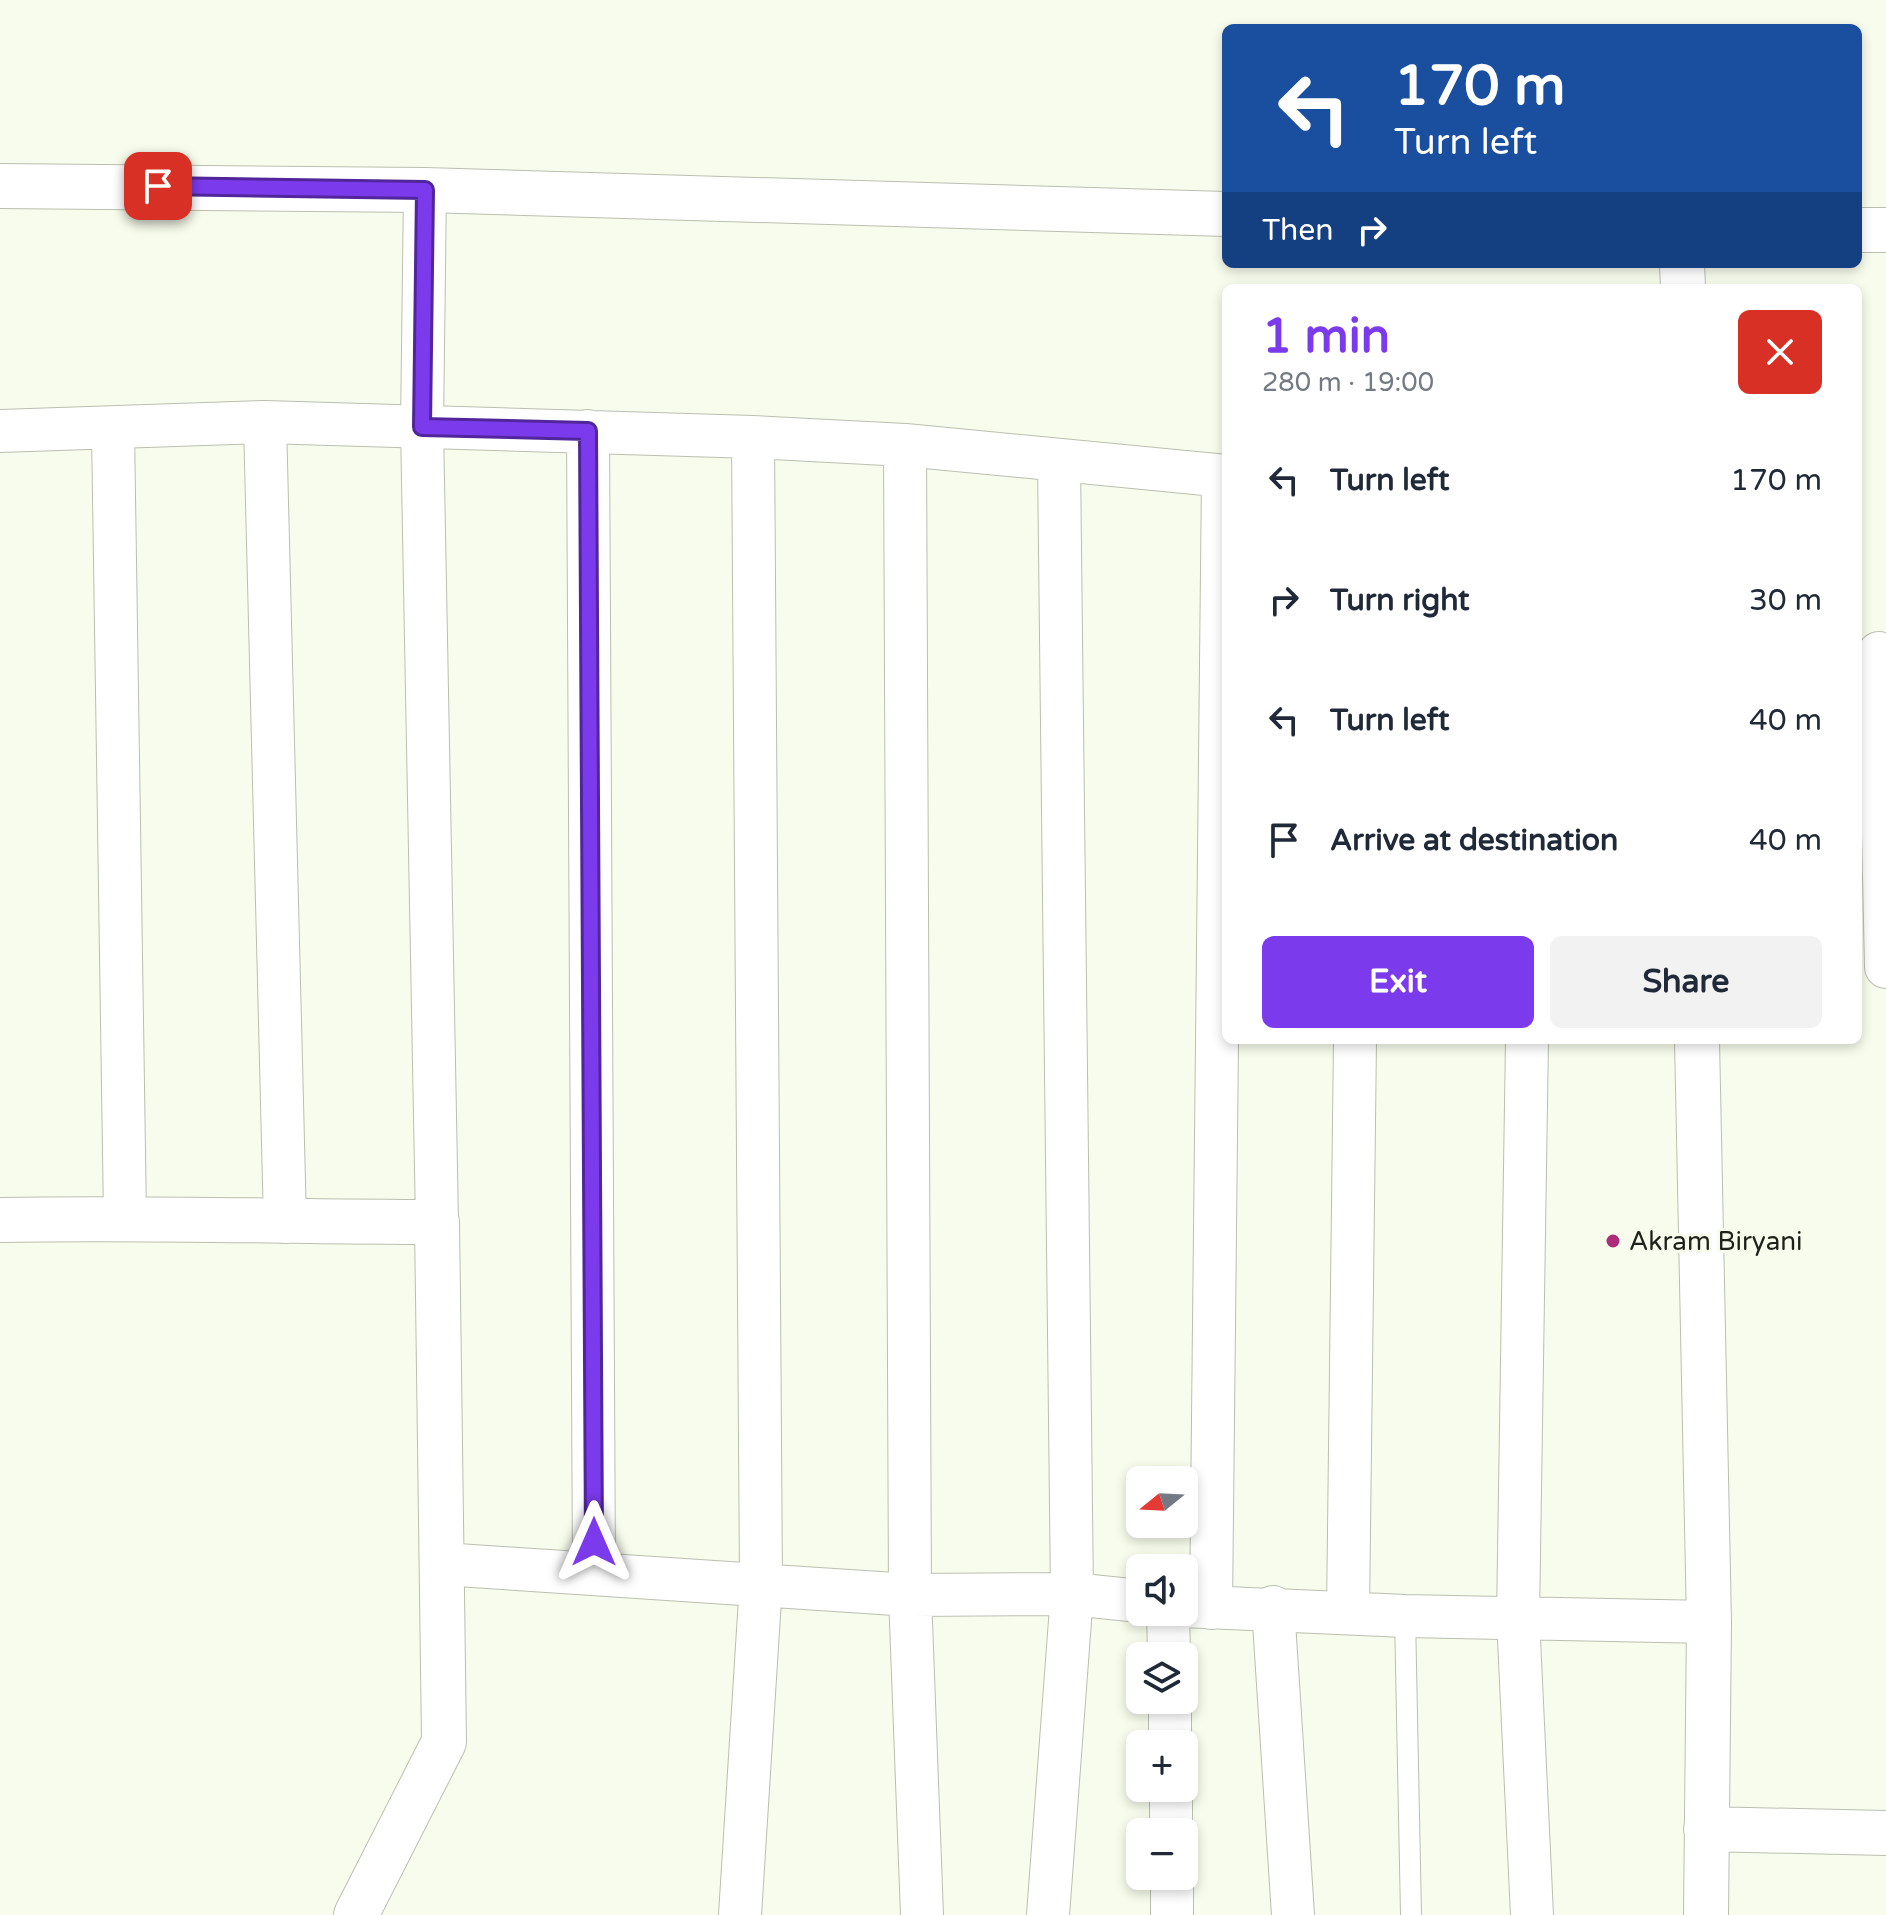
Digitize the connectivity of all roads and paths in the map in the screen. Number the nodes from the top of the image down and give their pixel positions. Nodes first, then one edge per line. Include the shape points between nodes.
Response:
1 (0, 186) edge
2 (425, 190) junction
3 (1222, 214) edge
4 (1862, 230) edge
5 (1886, 230) edge
6 (265, 422) junction
7 (422, 427) junction
8 (113, 430) junction
9 (0, 431) edge
10 (588, 431) junction
11 (753, 437) junction
12 (905, 445) junction
13 (1059, 462) junction
14 (1222, 476) edge
15 (1222, 563) edge
16 (1879, 653) dead end
17 (1886, 967) edge
18 (1355, 1044) edge
19 (1527, 1044) edge
20 (1697, 1044) edge
21 (125, 1217) junction
22 (0, 1220) edge
23 (285, 1222) junction
24 (437, 1222) junction
25 (442, 1564) junction
26 (594, 1574) junction
27 (761, 1583) junction
28 (1072, 1594) junction
29 (910, 1595) junction
30 (1126, 1600) edge
31 (1198, 1607) edge
32 (1273, 1607) junction
33 (1348, 1613) junction
34 (1405, 1616) junction
35 (1518, 1618) junction
36 (1709, 1622) junction
37 (1706, 1829) junction
38 (1886, 1833) edge
39 (1172, 1890) edge
40 (356, 1915) edge
41 (740, 1915) edge
42 (922, 1915) edge
43 (1048, 1915) edge
44 (1172, 1915) edge
45 (1293, 1915) edge
46 (1411, 1915) edge
47 (1532, 1915) edge
48 (1706, 1915) edge

1 - 2 street
2 - 3 street
2 - 7 street
4 - 5 street
6 - 7 street
6 - 8 street
6 - 23 street
7 - 10 street
7 - 24 street
8 - 9 street
8 - 21 street
10 - 11 street
10 - 26 street
11 - 12 street
11 - 27 street
12 - 13 street
12 - 29 street
13 - 14 street
13 - 28 street
15 - 31 street
16 - 17 street
18 - 33 street
19 - 35 street
20 - 36 street
21 - 22 street
21 - 23 street
23 - 24 street
24 - 25 street
25 - 26 street
25 - 40 street via 444,1742
26 - 27 street
27 - 29 street
27 - 41 street
28 - 29 street
28 - 30 street
28 - 43 street
29 - 42 street
31 - 32 street
32 - 33 street
32 - 45 street
33 - 34 street
34 - 35 street
34 - 46 lane
35 - 36 street
35 - 47 street
36 - 37 street
37 - 38 street
37 - 48 street
39 - 44 street

